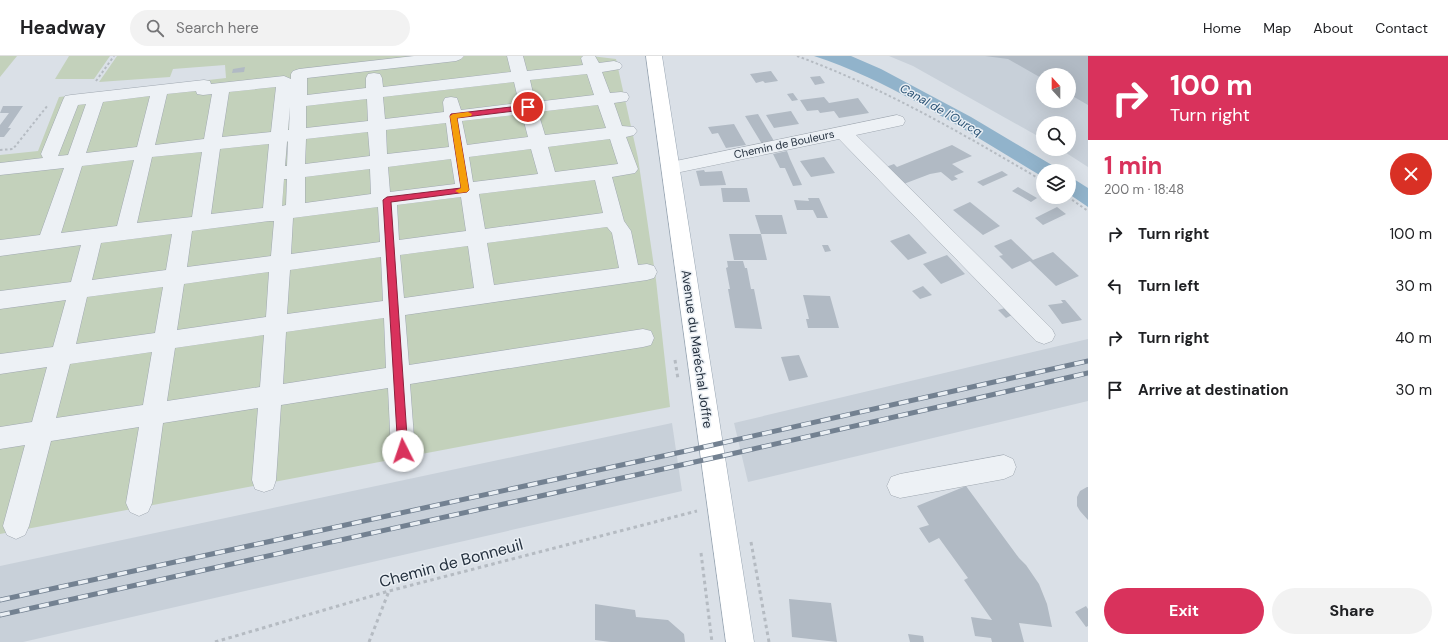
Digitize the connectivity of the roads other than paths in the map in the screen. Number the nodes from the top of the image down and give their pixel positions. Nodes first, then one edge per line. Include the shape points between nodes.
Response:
1 (515, 56) edge
2 (654, 56) edge
3 (450, 57) edge
4 (591, 63) junction
5 (374, 65) junction
6 (614, 66) dead end
7 (520, 76) junction
8 (448, 84) junction
9 (221, 88) junction
10 (94, 90) junction
11 (160, 90) junction
12 (375, 92) junction
13 (612, 98) junction
14 (290, 102) junction
15 (528, 107) junction
16 (453, 116) junction
17 (897, 120) dead end
18 (377, 125) junction
19 (280, 131) junction
20 (622, 132) junction
21 (842, 132) junction
22 (298, 134) junction
23 (213, 139) junction
24 (538, 142) junction
25 (146, 147) junction
26 (459, 152) junction
27 (50, 154) junction
28 (77, 155) junction
29 (379, 162) junction
30 (1, 168) edge
31 (671, 168) junction
32 (296, 172) junction
33 (602, 172) junction
34 (276, 174) junction
35 (548, 179) junction
36 (467, 190) junction
37 (384, 200) junction
38 (284, 214) junction
39 (614, 219) junction
40 (192, 225) junction
41 (125, 233) junction
42 (93, 237) junction
43 (476, 237) junction
44 (48, 242) junction
45 (0, 248) edge
46 (390, 249) junction
47 (281, 263) junction
48 (175, 277) junction
49 (79, 290) junction
50 (485, 295) junction
51 (0, 300) edge
52 (394, 308) junction
53 (276, 325) junction
54 (1044, 335) dead end
55 (643, 338) dead end
56 (165, 341) junction
57 (61, 355) junction
58 (0, 364) edge
59 (398, 376) junction
60 (271, 397) junction
61 (153, 415) junction
62 (41, 432) junction
63 (0, 438) edge
64 (403, 451) dead end
65 (1004, 467) dead end
66 (264, 480) dead end
67 (900, 486) dead end
68 (139, 503) dead end
69 (16, 526) dead end
70 (740, 642) edge

1 - 7 street
2 - 31 main road, Avenue du Maréchal Joffre
3 - 5 street
3 - 8 street
4 - 6 street
4 - 7 street
4 - 13 street
5 - 12 street
5 - 14 street via 299,74
7 - 8 street
7 - 15 street
8 - 12 street
8 - 16 street
9 - 11 street via 203,90 204,85
9 - 14 street via 284,78
9 - 23 street
10 - 11 street
10 - 27 street via 71,100
10 - 28 street
11 - 25 street
12 - 14 street
12 - 18 street
13 - 15 street
13 - 20 street
14 - 19 street
14 - 22 street
15 - 16 street
15 - 24 street
16 - 18 street
16 - 26 street
17 - 21 street, Chemin de Bouleurs
18 - 22 street
18 - 29 street
19 - 22 street
19 - 23 street
19 - 34 street
20 - 24 street
20 - 33 street via 629,169
21 - 31 street, Chemin de Bouleurs
21 - 54 street
22 - 32 street
23 - 25 street
23 - 40 street
24 - 26 street
24 - 35 street
25 - 28 street
25 - 41 street
26 - 29 street
26 - 36 street
27 - 28 street
27 - 30 street
28 - 30 street
28 - 44 street
29 - 32 street
29 - 37 street
31 - 70 main road, Avenue du Maréchal Joffre
32 - 34 street
32 - 38 street
33 - 35 street
33 - 39 street
34 - 38 street
35 - 36 street
36 - 37 street
36 - 43 street
37 - 38 street
37 - 46 street
38 - 40 street
38 - 47 street
39 - 43 street
39 - 50 street via 639,273
40 - 41 street
40 - 48 street
41 - 42 street
42 - 44 street
42 - 49 street
43 - 46 street
43 - 50 street
44 - 45 street
46 - 47 street
46 - 52 street
47 - 48 street
47 - 53 street
48 - 49 street
48 - 56 street
49 - 51 street
49 - 57 street
50 - 52 street
52 - 53 street
52 - 59 street
53 - 56 street
53 - 60 street
55 - 59 street
56 - 57 street
56 - 61 street
57 - 58 street
57 - 62 street
59 - 60 street
59 - 64 street
60 - 61 street
60 - 66 street
61 - 62 street
61 - 68 street
62 - 63 street
62 - 69 street
65 - 67 street

